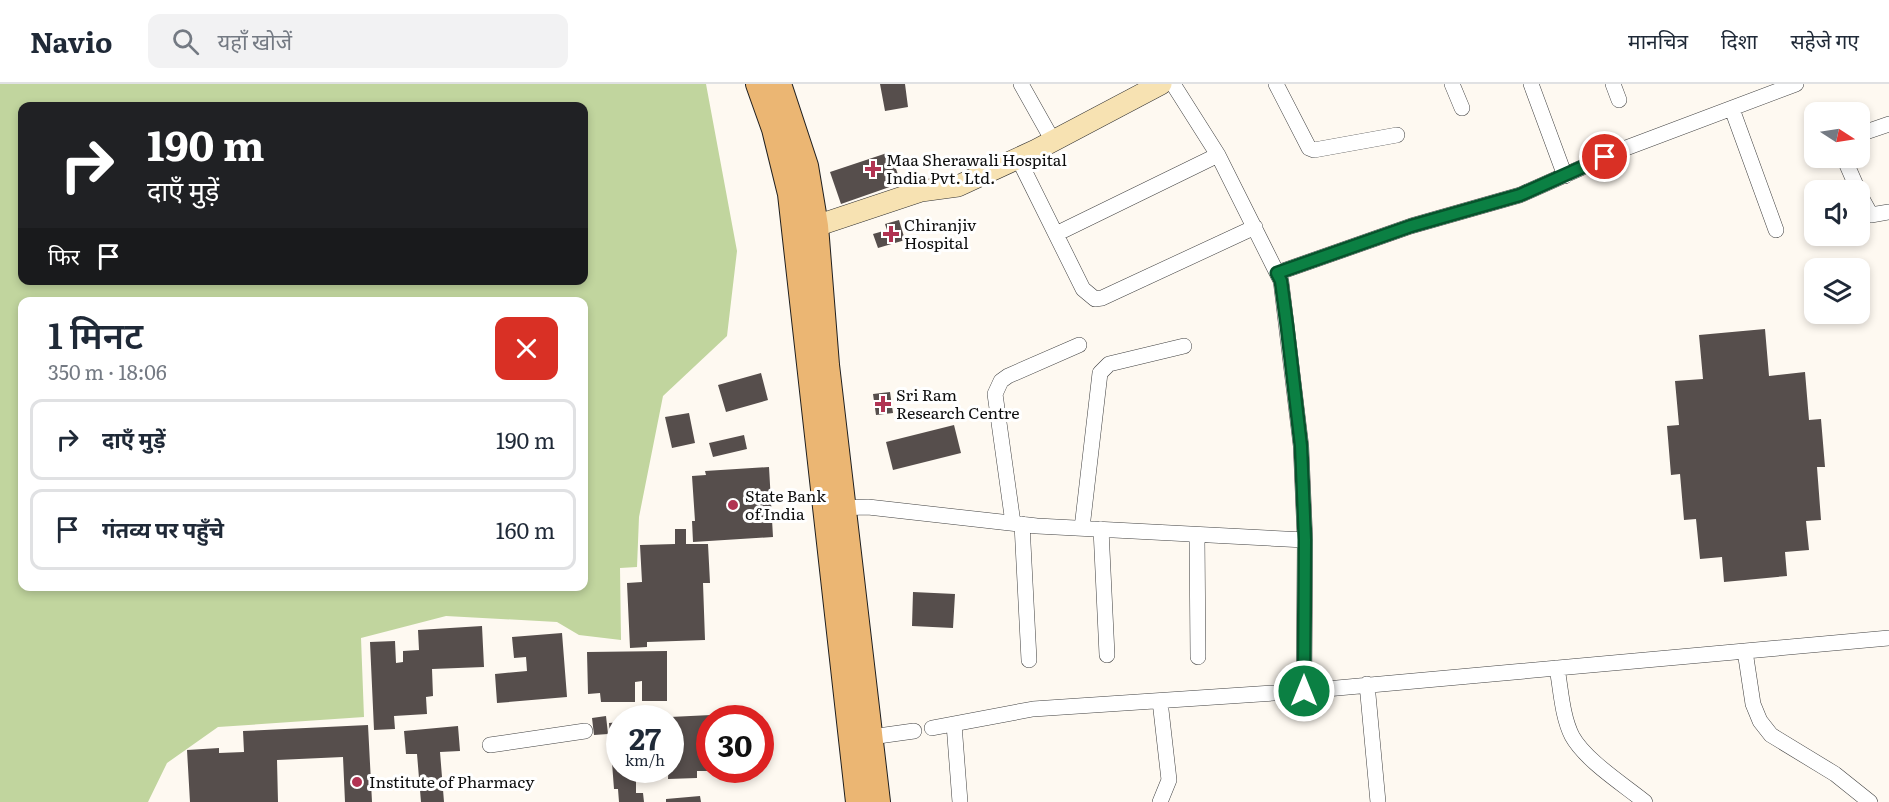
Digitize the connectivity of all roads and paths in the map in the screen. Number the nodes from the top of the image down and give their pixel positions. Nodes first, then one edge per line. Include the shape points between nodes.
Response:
1 (758, 84) edge
2 (778, 84) edge
3 (1022, 84) edge
4 (1161, 84) edge
5 (1173, 84) edge
6 (1452, 84) edge
7 (1531, 84) edge
8 (1613, 84) edge
9 (1796, 84) edge
10 (1282, 86) edge
11 (1619, 100) dead end
12 (1462, 108) dead end
13 (1732, 109) junction
14 (1889, 124) edge
15 (1870, 131) edge
16 (1397, 135) dead end
17 (1053, 141) junction
18 (1218, 155) junction
19 (1018, 158) junction
20 (1565, 176) junction
21 (1889, 212) edge
22 (1870, 213) edge
23 (816, 225) junction
24 (1255, 227) junction
25 (1776, 230) dead end
26 (1056, 234) junction
27 (1277, 273) junction
28 (1079, 345) dead end
29 (1184, 346) dead end
30 (834, 508) junction
31 (1018, 524) junction
32 (1082, 528) junction
33 (1101, 529) junction
34 (1197, 536) junction
35 (1305, 540) junction
36 (1889, 638) edge
37 (1744, 651) junction
38 (1107, 655) dead end
39 (1198, 657) dead end
40 (1029, 660) dead end
41 (1557, 668) junction
42 (1367, 684) junction
43 (1304, 691) junction
44 (1160, 701) junction
45 (954, 724) junction
46 (932, 728) dead end
47 (585, 731) dead end
48 (914, 731) dead end
49 (871, 737) junction
50 (490, 745) dead end
51 (858, 802) edge
52 (878, 802) edge
53 (960, 802) edge
54 (1160, 802) edge
55 (1378, 802) edge
56 (1645, 802) edge
57 (1870, 802) edge

1 - 30 main road via 790,194
2 - 23 main road via 806,166
3 - 17 street
4 - 17 street
5 - 18 street
6 - 12 street
7 - 20 street
8 - 11 street
9 - 13 street
10 - 16 street via 1309,148
13 - 20 street via 1626,148
13 - 25 street
14 - 15 street
17 - 19 street
18 - 24 street
18 - 26 street
19 - 23 street via 957,186 921,191
19 - 26 street
20 - 27 street via 1520,195 1411,226
21 - 22 street
23 - 30 main road
24 - 26 street via 1095,299 1083,289
24 - 27 street
27 - 35 street via 1301,446
28 - 31 street via 1008,376 996,388
29 - 32 street via 1109,364 1100,373
30 - 31 street via 868,507
30 - 49 main road
30 - 51 main road
31 - 32 street
31 - 40 street
32 - 33 street
33 - 34 street
33 - 38 street
34 - 35 street
34 - 39 street
35 - 43 street
36 - 37 street
37 - 41 street
37 - 57 street via 1753,704 1771,735 1835,774
41 - 42 street
41 - 56 street via 1572,737
42 - 43 street
42 - 55 street
43 - 44 street
44 - 45 street via 1033,710
44 - 54 street via 1169,780
45 - 46 street
45 - 53 street
47 - 50 street
48 - 49 street
49 - 52 main road

